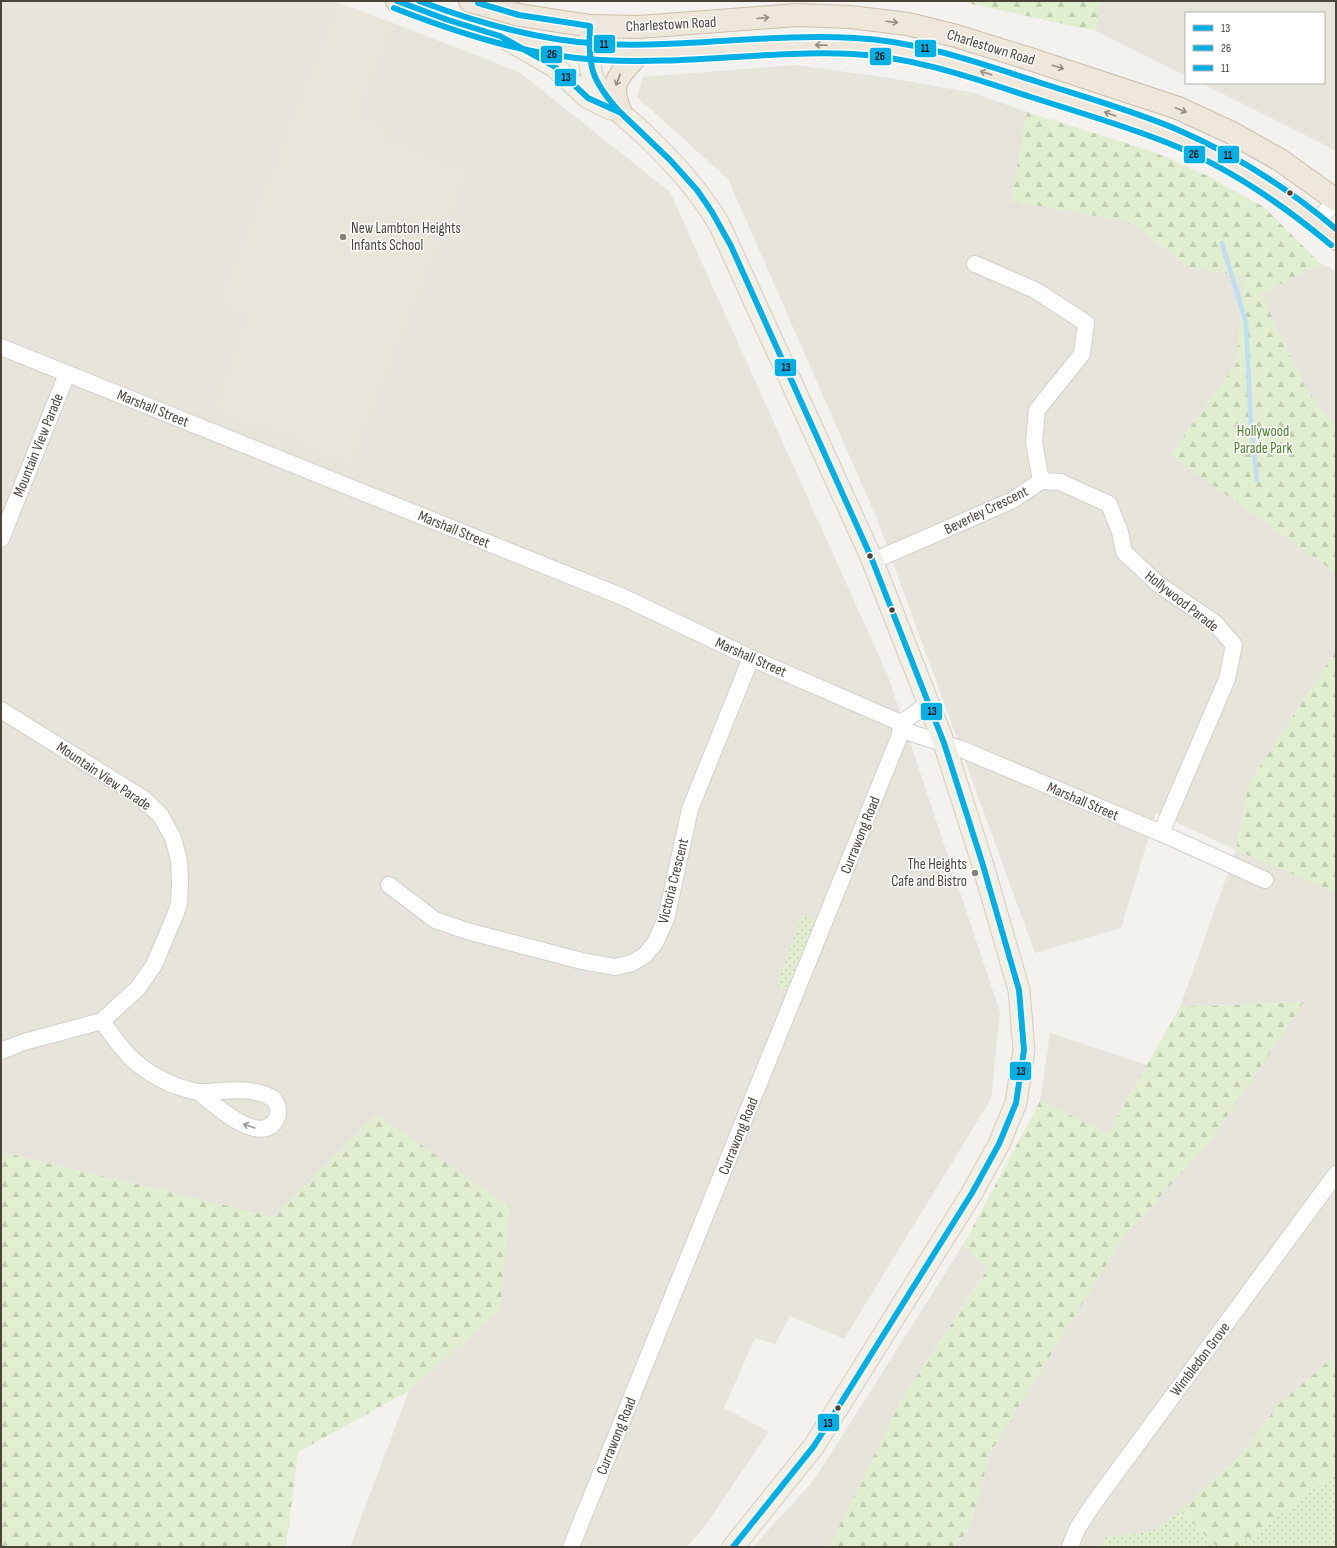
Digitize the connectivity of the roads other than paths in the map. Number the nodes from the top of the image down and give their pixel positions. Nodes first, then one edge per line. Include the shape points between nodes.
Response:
1 (397, 1) edge
2 (470, 1) edge
3 (590, 26) junction
4 (500, 36) junction
5 (589, 51) junction
6 (639, 53) junction
7 (621, 113) junction
8 (1336, 200) edge
9 (1317, 222) junction
10 (1336, 239) edge
11 (974, 264) dead end
12 (1, 347) edge
13 (67, 374) junction
14 (1041, 481) junction
15 (1, 539) edge
16 (873, 561) junction
17 (752, 658) junction
18 (928, 704) junction
19 (1, 710) edge
20 (901, 723) junction
21 (944, 743) junction
22 (1161, 834) junction
23 (1265, 880) dead end
24 (389, 885) dead end
25 (102, 1021) junction
26 (1, 1052) edge
27 (199, 1092) dead end
28 (1336, 1174) edge
29 (571, 1547) edge
30 (733, 1547) edge
31 (1070, 1547) edge

1 - 4 highway, Charlestown Road
2 - 3 highway, Charlestown Road via 519,15
3 - 5 main road
3 -> 8 highway, Charlestown Road via 639,27 797,15 850,17 915,26 1027,58 1178,108 1232,132 1280,160
4 - 5 highway, Charlestown Road
4 - 7 main road via 555,67 588,98
5 - 6 highway, Charlestown Road
5 - 7 main road via 593,78 599,89
6 -> 7 highway via 625,68 617,82 614,94
9 -> 6 highway, Charlestown Road via 1273,189 1173,137 974,69 860,47 804,44
7 - 16 main road via 670,160 704,200 720,226
8 - 9 street
9 - 10 highway, Charlestown Road
11 - 14 street, Beverley Crescent via 1035,290 1086,323 1082,354 1037,410 1034,442
12 - 13 street, Marshall Street
13 - 15 street, Mountain View Parade
13 - 17 street, Marshall Street via 623,597
14 - 16 street, Beverley Crescent via 1013,500
14 - 22 street, Hollywood Parade via 1060,482 1109,504 1120,532 1124,552 1158,584 1215,623 1234,645 1227,679
16 - 18 main road
17 - 20 street, Marshall Street
17 - 24 street, Victoria Crescent via 690,810 666,919 645,955 632,963 615,967 467,931 435,920
18 - 20 street
18 - 21 main road
19 - 25 street, Mountain View Parade via 144,799 161,816 173,838 180,882 179,903 172,922 154,965 138,988
20 - 21 street, Marshall Street via 908,732
20 - 29 street, Currawong Road via 900,734
21 - 22 street, Marshall Street
21 - 30 main road via 1019,990 1024,1050 1016,1103 999,1144 972,1193 814,1446
22 - 23 street, Marshall Street
25 - 26 street, Mountain View Parade via 24,1042
25 - 27 street via 121,1048 141,1068 161,1080
28 - 31 street, Wimbledon Grove via 1094,1502 1077,1529

